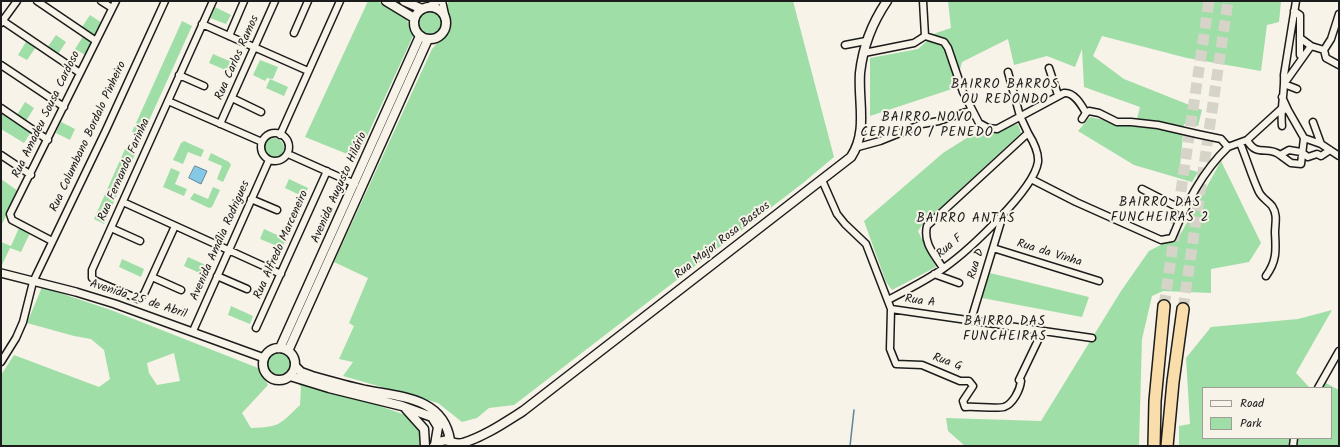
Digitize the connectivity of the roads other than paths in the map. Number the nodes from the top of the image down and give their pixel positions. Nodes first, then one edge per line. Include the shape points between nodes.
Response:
1 (17, 1) edge
2 (37, 1) edge
3 (102, 1) edge
4 (116, 1) edge
5 (164, 1) edge
6 (212, 1) edge
7 (244, 1) edge
8 (275, 1) edge
9 (308, 1) edge
10 (340, 1) edge
11 (386, 1) edge
12 (404, 1) edge
13 (439, 1) edge
14 (442, 1) edge
15 (887, 1) edge
16 (923, 1) edge
17 (1296, 1) edge
18 (112, 8) junction
19 (424, 8) junction
20 (1294, 11) junction
21 (1339, 14) edge
22 (414, 18) junction
23 (446, 19) junction
24 (2, 22) edge
25 (202, 24) junction
26 (294, 33) dead end
27 (229, 36) junction
28 (925, 36) junction
29 (424, 38) junction
30 (1300, 38) junction
31 (96, 41) junction
32 (866, 41) junction
33 (845, 45) dead end
34 (1311, 46) junction
35 (254, 47) junction
36 (1324, 50) junction
37 (864, 53) junction
38 (1302, 57) junction
39 (1, 65) edge
40 (1339, 65) edge
41 (1049, 68) dead end
42 (308, 71) junction
43 (1008, 72) dead end
44 (80, 73) junction
45 (179, 75) junction
46 (1284, 84) junction
47 (204, 86) dead end
48 (1297, 88) dead end
49 (1058, 95) junction
50 (1282, 96) junction
51 (232, 98) junction
52 (168, 101) junction
53 (64, 107) junction
54 (1, 108) edge
55 (1280, 109) junction
56 (972, 110) junction
57 (262, 112) dead end
58 (1086, 113) junction
59 (1290, 114) junction
60 (1020, 116) junction
61 (1082, 118) dead end
62 (1313, 122) dead end
63 (220, 124) junction
64 (1282, 126) dead end
65 (1028, 133) junction
66 (280, 135) junction
67 (1304, 138) junction
68 (48, 140) junction
69 (1247, 140) junction
70 (262, 142) junction
71 (1240, 143) junction
72 (1321, 144) junction
73 (858, 147) junction
74 (1228, 147) junction
75 (1330, 150) junction
76 (288, 154) junction
77 (1303, 154) junction
78 (1, 155) edge
79 (1280, 155) junction
80 (1339, 156) edge
81 (269, 160) junction
82 (327, 172) junction
83 (31, 175) junction
84 (1031, 179) junction
85 (822, 180) junction
86 (355, 184) junction
87 (1142, 189) dead end
88 (251, 199) junction
89 (123, 202) junction
90 (277, 210) dead end
91 (1184, 210) junction
92 (1003, 214) junction
93 (175, 226) junction
94 (112, 228) junction
95 (52, 241) junction
96 (140, 241) dead end
97 (993, 248) junction
98 (228, 250) junction
99 (943, 268) junction
100 (1, 273) edge
101 (281, 274) junction
102 (934, 274) junction
103 (217, 276) junction
104 (1266, 276) dead end
105 (152, 277) junction
106 (1099, 281) dead end
107 (33, 282) junction
108 (959, 283) dead end
109 (247, 289) dead end
110 (181, 290) dead end
111 (888, 300) junction
112 (1164, 306) tunnel mouth
113 (891, 309) junction
114 (1183, 309) tunnel mouth
115 (971, 320) junction
116 (256, 328) dead end
117 (193, 331) junction
118 (1042, 332) junction
119 (1092, 338) dead end
120 (284, 349) junction
121 (1339, 351) edge
122 (264, 358) junction
123 (1160, 359) junction
124 (1, 362) edge
125 (295, 366) junction
126 (290, 376) junction
127 (1319, 387) edge
128 (402, 406) junction
129 (476, 439) junction
130 (456, 443) edge
131 (425, 446) edge
132 (435, 446) edge
133 (470, 446) edge
134 (1148, 446) edge
135 (1154, 446) edge
136 (1167, 446) edge

1 - 24 street
2 - 31 street
3 - 18 street
4 - 18 street, Rua Amadeu Sousa Cardoso
5 - 95 street, Rua Columbano Bordalo Pinheiro
6 - 25 street, Rua Fernando Farinha
7 - 27 street
8 - 35 street, Rua Carlos Ramos
9 - 26 street
10 - 42 street
11 - 22 main road
12 - 19 main road
13 - 19 street
14 - 23 street
15 - 32 main road
16 - 28 street
17 - 20 street
18 - 31 street, Rua Amadeu Sousa Cardoso
19 - 22 main road
19 - 23 main road via 436,8
20 - 30 street via 1300,14
20 - 46 street
21 - 36 street via 1331,39
22 - 29 main road via 414,28
23 - 29 main road via 446,27 441,35 437,38
24 - 44 street
25 - 27 street
25 - 45 street, Rua Fernando Farinha
27 - 35 street
28 - 37 street via 914,43
28 - 56 street via 944,42 948,48
29 - 86 main road, Avenida Augusto Hilário
29 - 120 main road, Avenida Augusto Hilário
30 - 34 street
30 - 38 street
31 - 44 street, Rua Amadeu Sousa Cardoso
32 - 33 street
32 - 37 main road
34 - 36 street
34 - 38 street
35 - 42 street
35 - 51 street, Rua Carlos Ramos
36 - 40 street via 1326,58
37 - 73 main road via 860,73 861,130
38 - 46 street
39 - 53 street
41 - 49 street
42 - 66 street
43 - 60 street, Rua F
44 - 53 street, Rua Amadeu Sousa Cardoso
45 - 47 street
45 - 52 street, Rua Fernando Farinha
46 - 48 street
46 - 50 street
49 - 58 street via 1068,93 1074,96
49 - 60 street
50 - 55 street
50 - 59 street
51 - 57 street
51 - 63 street, Rua Carlos Ramos
52 - 63 street
52 - 89 street, Rua Fernando Farinha
53 - 68 street, Rua Amadeu Sousa Cardoso
54 - 68 street
55 - 59 street
55 - 64 street
55 - 69 street
56 - 60 street via 979,123 988,128 997,129
56 - 73 street via 922,124
58 - 61 street
58 - 74 street via 1099,113 1117,122 1158,125 1221,139
59 - 67 street
60 - 65 street, Rua F
62 - 72 street
63 - 70 street
65 - 84 street, Rua F via 1038,161
65 - 99 street via 926,226 926,239
66 - 70 street via 268,136
66 - 76 street via 288,142
67 - 72 street
67 - 77 street
68 - 83 street, Rua Amadeu Sousa Cardoso
69 - 71 street
69 - 79 street via 1256,151 1276,152
70 - 81 street via 263,154
71 - 74 street
71 - 104 street via 1260,194 1272,206 1277,222 1275,262
72 - 75 street
73 - 85 main road, Rua Major Rosa Bastos via 851,157
74 - 91 street via 1200,181
75 - 77 street via 1322,156 1317,154 1308,157
75 - 80 street
76 - 81 street via 278,161
76 - 82 street
77 - 79 street via 1289,150
77 - 79 street via 1299,165
78 - 83 street
81 - 88 street, Avenida Amália Rodrigues
82 - 86 street
82 - 101 street, Rua Alfredo Marceneiro
83 - 95 street, Rua Amadeu Sousa Cardoso via 10,214 12,220
84 - 91 street via 1161,240 1172,238
84 - 92 street, Rua F
85 - 111 street, Rua A via 837,214 866,244
85 - 129 main road, Rua Major Rosa Bastos via 523,411
86 - 120 main road, Avenida Augusto Hilário
87 - 91 street
88 - 90 street
88 - 98 street, Avenida Amália Rodrigues
89 - 93 street
89 - 94 street, Rua Fernando Farinha
92 - 97 street, Rua D
92 - 99 street, Rua F
93 - 98 street
93 - 105 street, Rua Fernando Farinha
94 - 96 street
94 - 105 street, Rua Fernando Farinha via 92,270 92,278 138,299 144,294
95 - 107 street, Rua Columbano Bordalo Pinheiro
97 - 106 street, Rua da Vinha
97 - 115 street, Rua D
98 - 101 street
98 - 103 street, Avenida Amália Rodrigues
99 - 102 street, Rua F
100 - 107 street, Avenida 25 de Abril
101 - 116 street, Rua Alfredo Marceneiro
102 - 108 street
102 - 111 street, Rua F
103 - 109 street
103 - 117 street, Avenida Amália Rodrigues
105 - 110 street
107 - 117 street, Avenida 25 de Abril via 76,292
107 - 124 street, Rua Columbano Bordalo Pinheiro via 23,322
111 - 113 street, Rua A
112 - 123 highway
113 - 115 street, Rua A
113 - 118 street, Rua G via 890,349 896,364 922,365 960,381 969,381 973,386 963,402 965,407 1004,407 1020,388 1021,381 1018,380
114 - 136 highway
115 - 118 street, Rua A
117 - 122 street, Avenida 25 de Abril
118 - 119 street, Rua A
120 - 122 main road via 271,350
120 - 125 main road via 294,358
121 - 127 street
122 - 126 main road via 264,369 270,377 280,380
123 - 134 highway via 1150,406
123 - 135 highway via 1155,401
125 - 126 main road
125 - 130 main road via 301,372 312,376 420,402 438,414
126 - 128 main road
128 - 131 main road via 424,430
128 - 132 main road via 435,420 438,429
129 - 130 main road
129 - 133 main road
130 - 132 main road via 440,441

